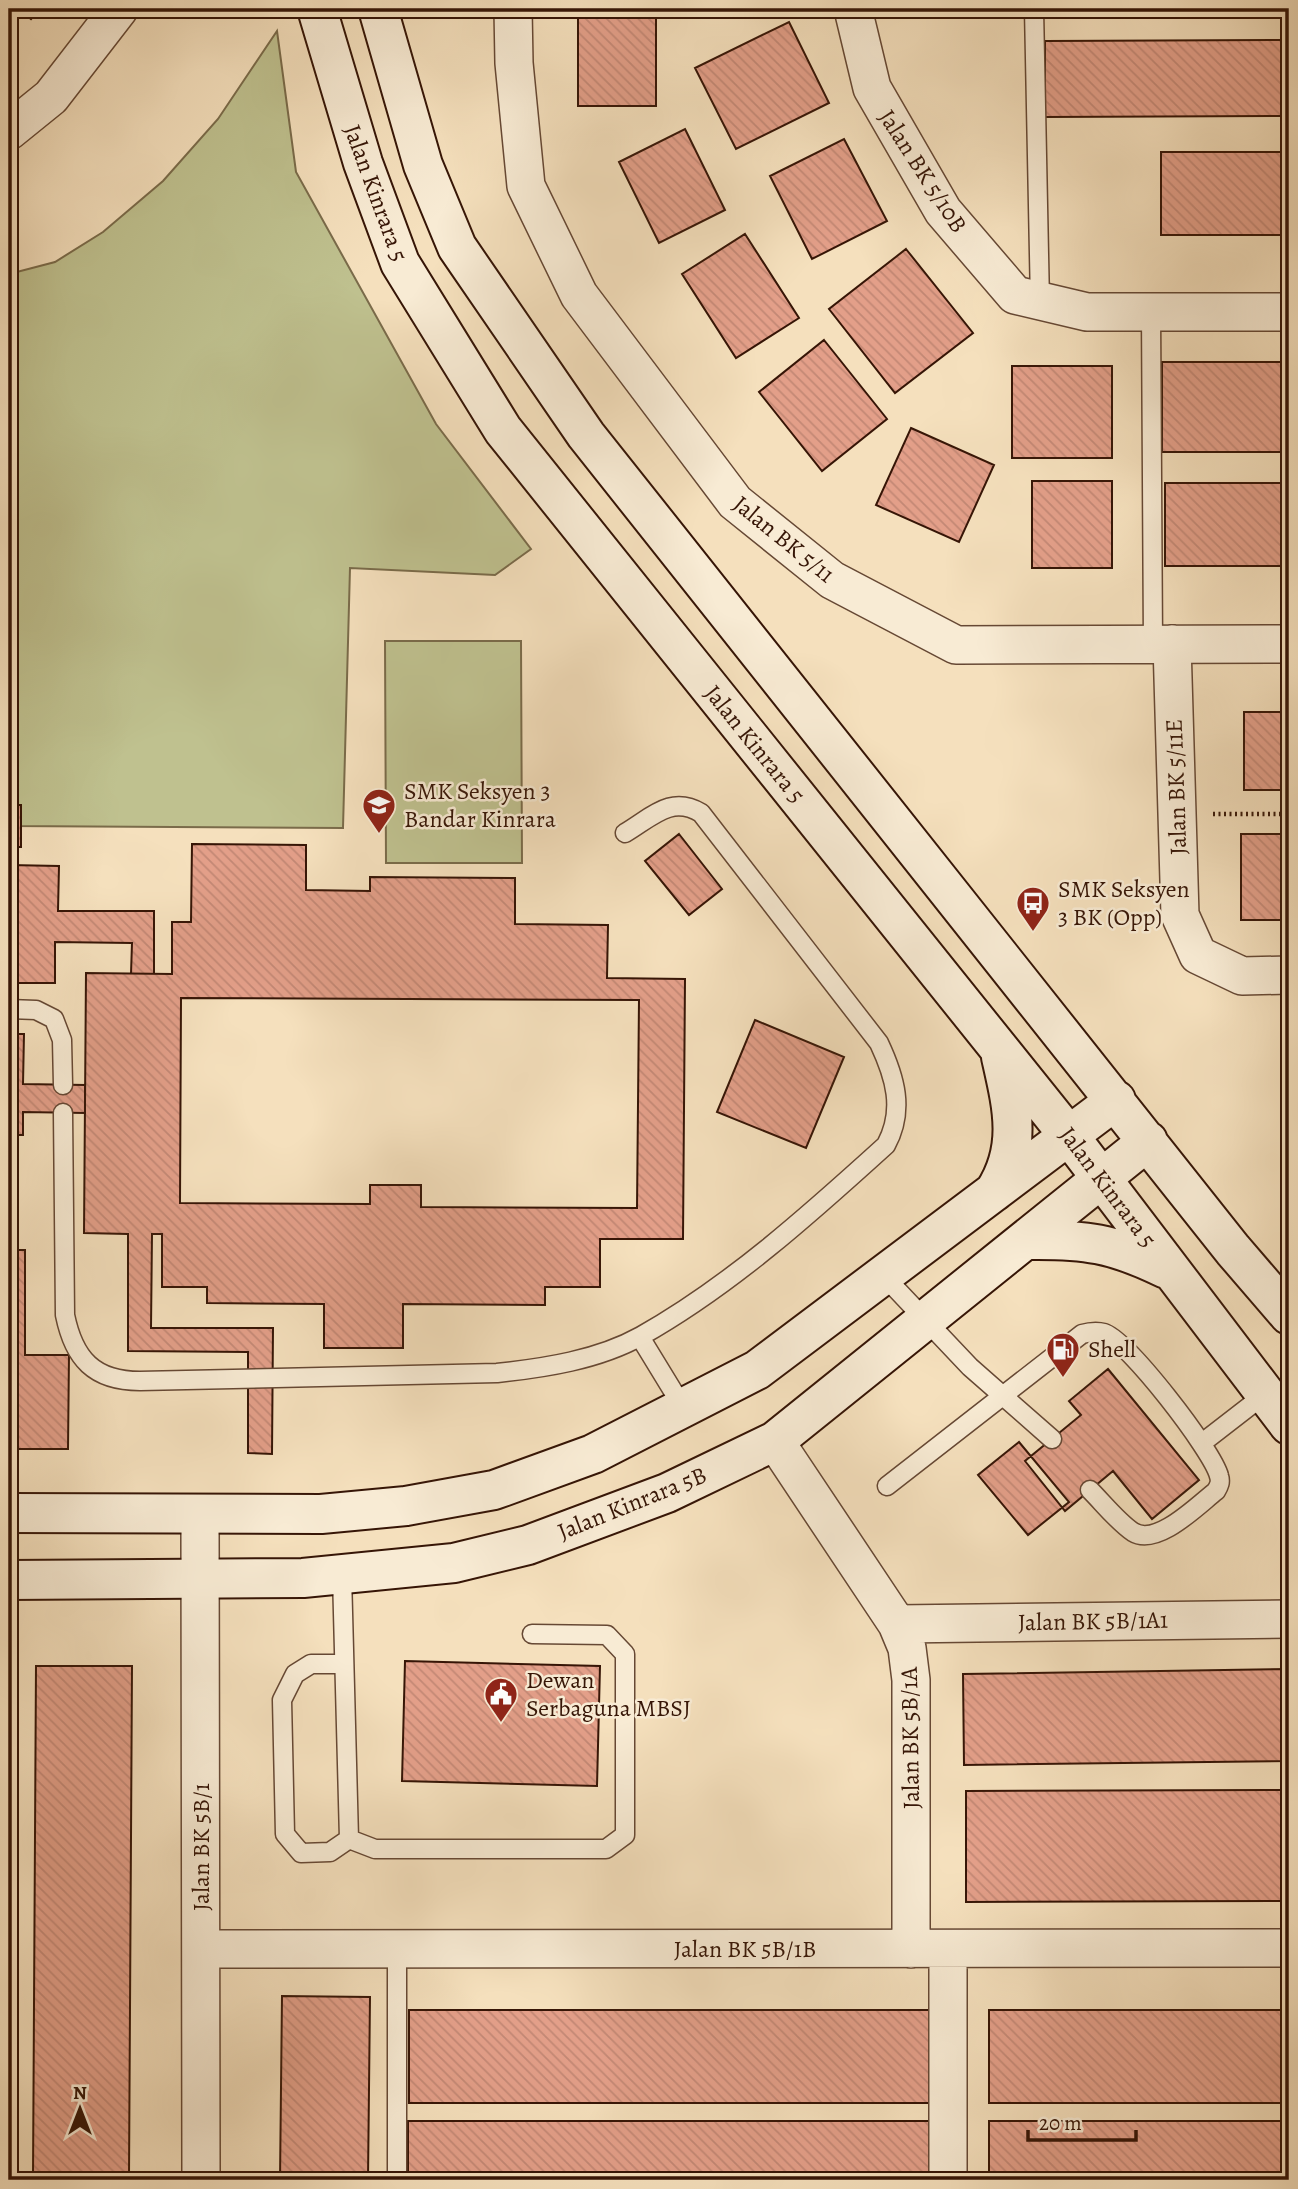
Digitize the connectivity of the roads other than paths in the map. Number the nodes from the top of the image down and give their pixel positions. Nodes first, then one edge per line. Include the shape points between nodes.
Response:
1 (119, 9) edge
2 (317, 9) edge
3 (378, 9) edge
4 (513, 9) edge
5 (853, 9) edge
6 (1034, 9) edge
7 (9, 131) edge
8 (1040, 303) junction
9 (1151, 312) junction
10 (1289, 312) edge
11 (1289, 643) edge
12 (1162, 644) junction
13 (625, 833) dead end
14 (1289, 975) edge
15 (9, 1009) edge
16 (999, 1048) junction
17 (63, 1085) dead end
18 (1116, 1100) junction
19 (63, 1113) dead end
20 (1070, 1137) junction
21 (1148, 1141) junction
22 (1102, 1179) junction
23 (994, 1192) junction
24 (1026, 1240) junction
25 (1171, 1272) junction
26 (882, 1274) junction
27 (1289, 1315) edge
28 (926, 1322) junction
29 (640, 1337) junction
30 (1004, 1395) junction
31 (1264, 1395) junction
32 (684, 1409) junction
33 (1289, 1425) edge
34 (1052, 1439) dead end
35 (775, 1441) junction
36 (1202, 1443) junction
37 (887, 1486) dead end
38 (1090, 1490) dead end
39 (9, 1513) edge
40 (200, 1514) junction
41 (342, 1575) junction
42 (9, 1580) edge
43 (201, 1581) junction
44 (1289, 1619) edge
45 (897, 1624) junction
46 (533, 1634) dead end
47 (344, 1664) junction
48 (349, 1839) junction
49 (1289, 1948) edge
50 (911, 1949) junction
51 (948, 1949) junction
52 (202, 1950) junction
53 (397, 1950) junction
54 (201, 2180) edge
55 (397, 2180) edge
56 (948, 2180) edge

1 - 7 street via 51,97
2 - 16 main road, Jalan Kinrara 5 via 363,163 400,263 503,430
3 - 18 main road via 423,165 457,247 586,435
4 - 12 street, Jalan BK 5/11 via 526,186 579,295 734,502 832,580 956,645
5 - 8 street, Jalan BK 5/10B via 872,88 943,212 1015,295
6 - 8 lane
8 - 9 street, Jalan BK 5/10B via 1087,312
9 - 10 street, Jalan BK 5/10B
9 - 12 lane
11 - 12 street, Jalan BK 5/11
12 - 14 street, Jalan BK 5/11E via 1177,815 1180,915 1198,955 1242,976
13 - 29 lane via 673,804 701,813 879,1043 897,1092 894,1131 886,1145 721,1284
15 - 17 lane via 36,1010 54,1018 62,1040
16 - 20 main road, Jalan Kinrara 5
16 - 23 main road via 1013,1134 1008,1171
18 - 20 main road
18 - 21 main road
19 - 29 lane via 65,1315 70,1338 100,1375 140,1381 497,1373 540,1368
20 - 22 main road, Jalan Kinrara 5
20 - 23 main road
21 - 22 main road, Jalan Kinrara 5B
21 - 27 main road
22 - 24 main road, Jalan Kinrara 5B
22 - 25 main road, Jalan Kinrara 5
23 - 26 main road
24 - 25 main road via 1102,1243
24 - 28 main road, Jalan Kinrara 5B
25 - 31 main road, Jalan Kinrara 5
26 - 28 lane
26 - 32 main road via 757,1370
28 - 30 lane
28 - 35 main road, Jalan Kinrara 5B
29 - 32 lane
30 - 34 lane
30 - 36 lane via 1082,1334 1105,1333 1151,1378
30 - 37 lane
31 - 33 main road, Jalan Kinrara 5
31 - 36 lane
32 - 40 main road via 593,1454 494,1490 406,1506 321,1514
35 - 41 main road, Jalan Kinrara 5B via 667,1493 528,1545 454,1563
35 - 45 street, Jalan BK 5B/1A
36 - 38 lane via 1220,1484 1162,1533 1135,1533
39 - 40 main road
40 - 43 street, Jalan BK 5B/1
41 - 43 main road, Jalan Kinrara 5B
41 - 47 lane
42 - 43 main road, Jalan Kinrara 5B
43 - 52 street, Jalan BK 5B/1
44 - 45 street, Jalan BK 5B/1A1
45 - 50 street, Jalan BK 5B/1A via 908,1648 911,1680
46 - 48 lane via 607,1635 625,1654 625,1835 606,1849 375,1849
47 - 48 lane
47 - 48 lane via 311,1664 295,1674 282,1700 285,1834 301,1853 330,1852
49 - 51 street, Jalan BK 5B/1B
50 - 51 street, Jalan BK 5B/1B
50 - 53 street, Jalan BK 5B/1B
51 - 56 street
52 - 53 street, Jalan BK 5B/1B
52 - 54 street, Jalan BK 5B/1
53 - 55 lane

